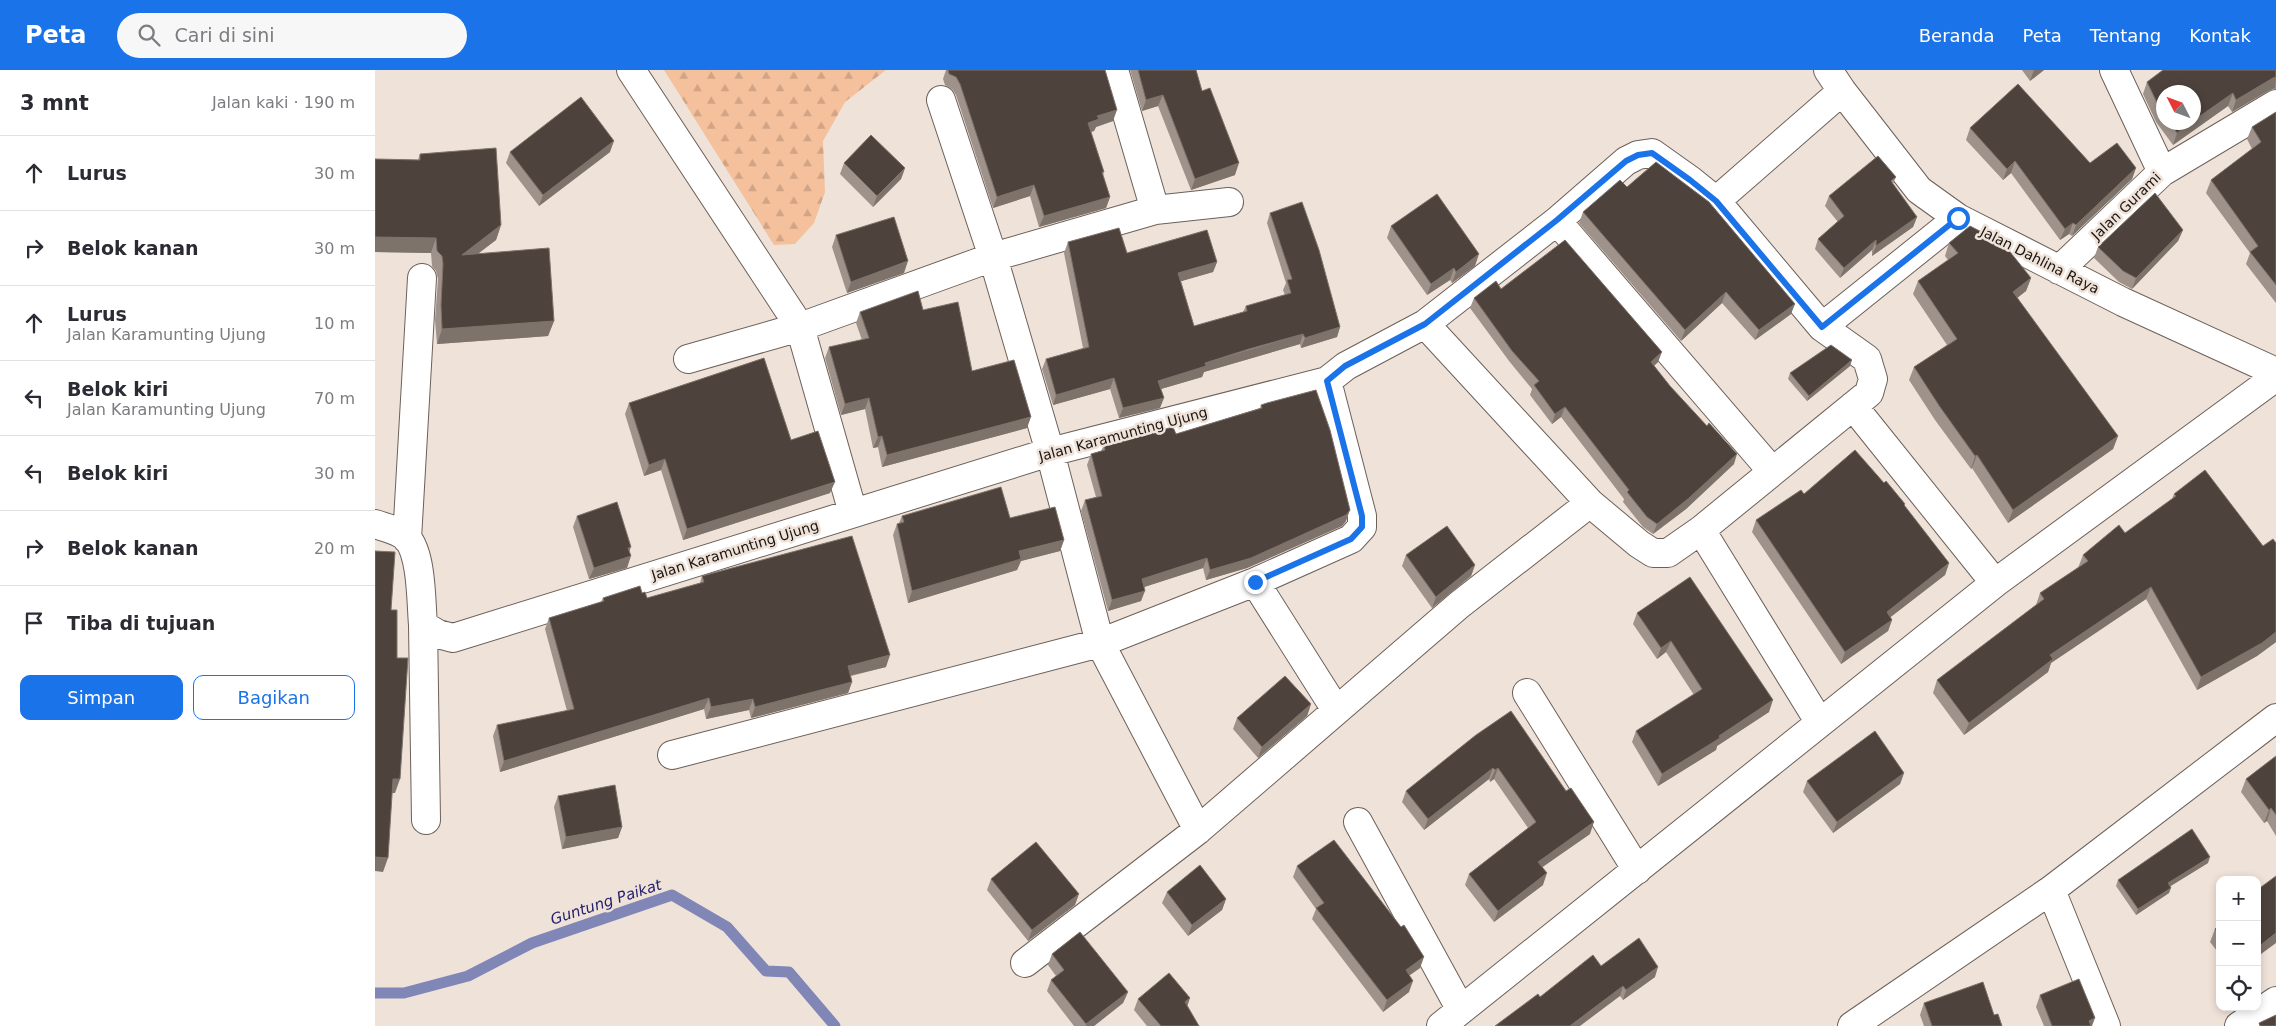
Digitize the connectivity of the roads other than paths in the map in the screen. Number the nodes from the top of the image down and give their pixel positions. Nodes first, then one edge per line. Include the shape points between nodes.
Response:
1 (631, 70) edge
2 (1114, 70) edge
3 (2114, 70) edge
4 (1835, 80) edge
5 (941, 100) dead end
6 (2276, 104) edge
7 (2161, 172) junction
8 (1716, 201) junction
9 (1229, 202) dead end
10 (1155, 210) junction
11 (1958, 218) junction
12 (1557, 220) junction
13 (993, 257) junction
14 (2059, 270) junction
15 (422, 278) dead end
16 (1425, 324) junction
17 (800, 326) junction
18 (1822, 327) junction
19 (689, 359) dead end
20 (2276, 372) edge
21 (2276, 377) edge
22 (1327, 381) junction
23 (1853, 406) junction
24 (1050, 452) junction
25 (1772, 471) junction
26 (1590, 503) junction
27 (853, 513) junction
28 (375, 524) edge
29 (1701, 530) junction
30 (407, 539) junction
31 (1255, 582) junction
32 (1995, 583) junction
33 (423, 625) junction
34 (1099, 643) junction
35 (1527, 693) dead end
36 (1336, 710) junction
37 (2276, 718) edge
38 (1820, 723) junction
39 (672, 755) dead end
40 (426, 820) dead end
41 (1358, 822) dead end
42 (1199, 830) junction
43 (1637, 870) junction
44 (2051, 890) junction
45 (1025, 963) dead end
46 (2276, 1002) edge
47 (1451, 1018) edge
48 (1879, 1018) edge
49 (1852, 1026) edge
50 (2106, 1026) edge
51 (2239, 1026) edge

1 - 17 street
2 - 10 street
3 - 7 street
4 - 8 street
4 - 11 street, Jalan Dahlina Raya via 1919,190
5 - 13 street
6 - 7 street, Jalan Gurami
7 - 14 street, Jalan Gurami
8 - 12 street, Jalan Karamunting Ujung via 1652,153 1626,161
8 - 18 street
9 - 10 street
10 - 13 street
11 - 14 street, Jalan Dahlina Raya
11 - 18 street
12 - 16 street, Jalan Karamunting Ujung
12 - 25 street
13 - 17 street
13 - 24 street
14 - 20 street, Jalan Dahlina Raya
15 - 30 street
16 - 22 street, Jalan Karamunting Ujung via 1345,366
16 - 26 street
17 - 19 street
17 - 27 street
18 - 23 street via 1867,359 1873,379 1869,393
21 - 32 street
22 - 24 street, Jalan Karamunting Ujung
22 - 31 street via 1362,516 1362,527 1351,539
23 - 25 street
23 - 32 street
24 - 27 street, Jalan Karamunting Ujung
24 - 34 street
25 - 29 street
26 - 29 street via 1653,553 1668,553
26 - 36 street via 1459,605
27 - 33 street, Jalan Karamunting Ujung via 453,638
28 - 30 street via 397,531
29 - 38 street
30 - 33 street via 416,555
31 - 34 street
31 - 36 street
32 - 38 street
33 - 40 street
34 - 39 street
34 - 42 street
35 - 43 street
36 - 42 street
37 - 44 street
38 - 43 street
41 - 47 street
42 - 45 street
43 - 47 street
44 - 48 street
44 - 50 street
46 - 51 street
48 - 49 street

